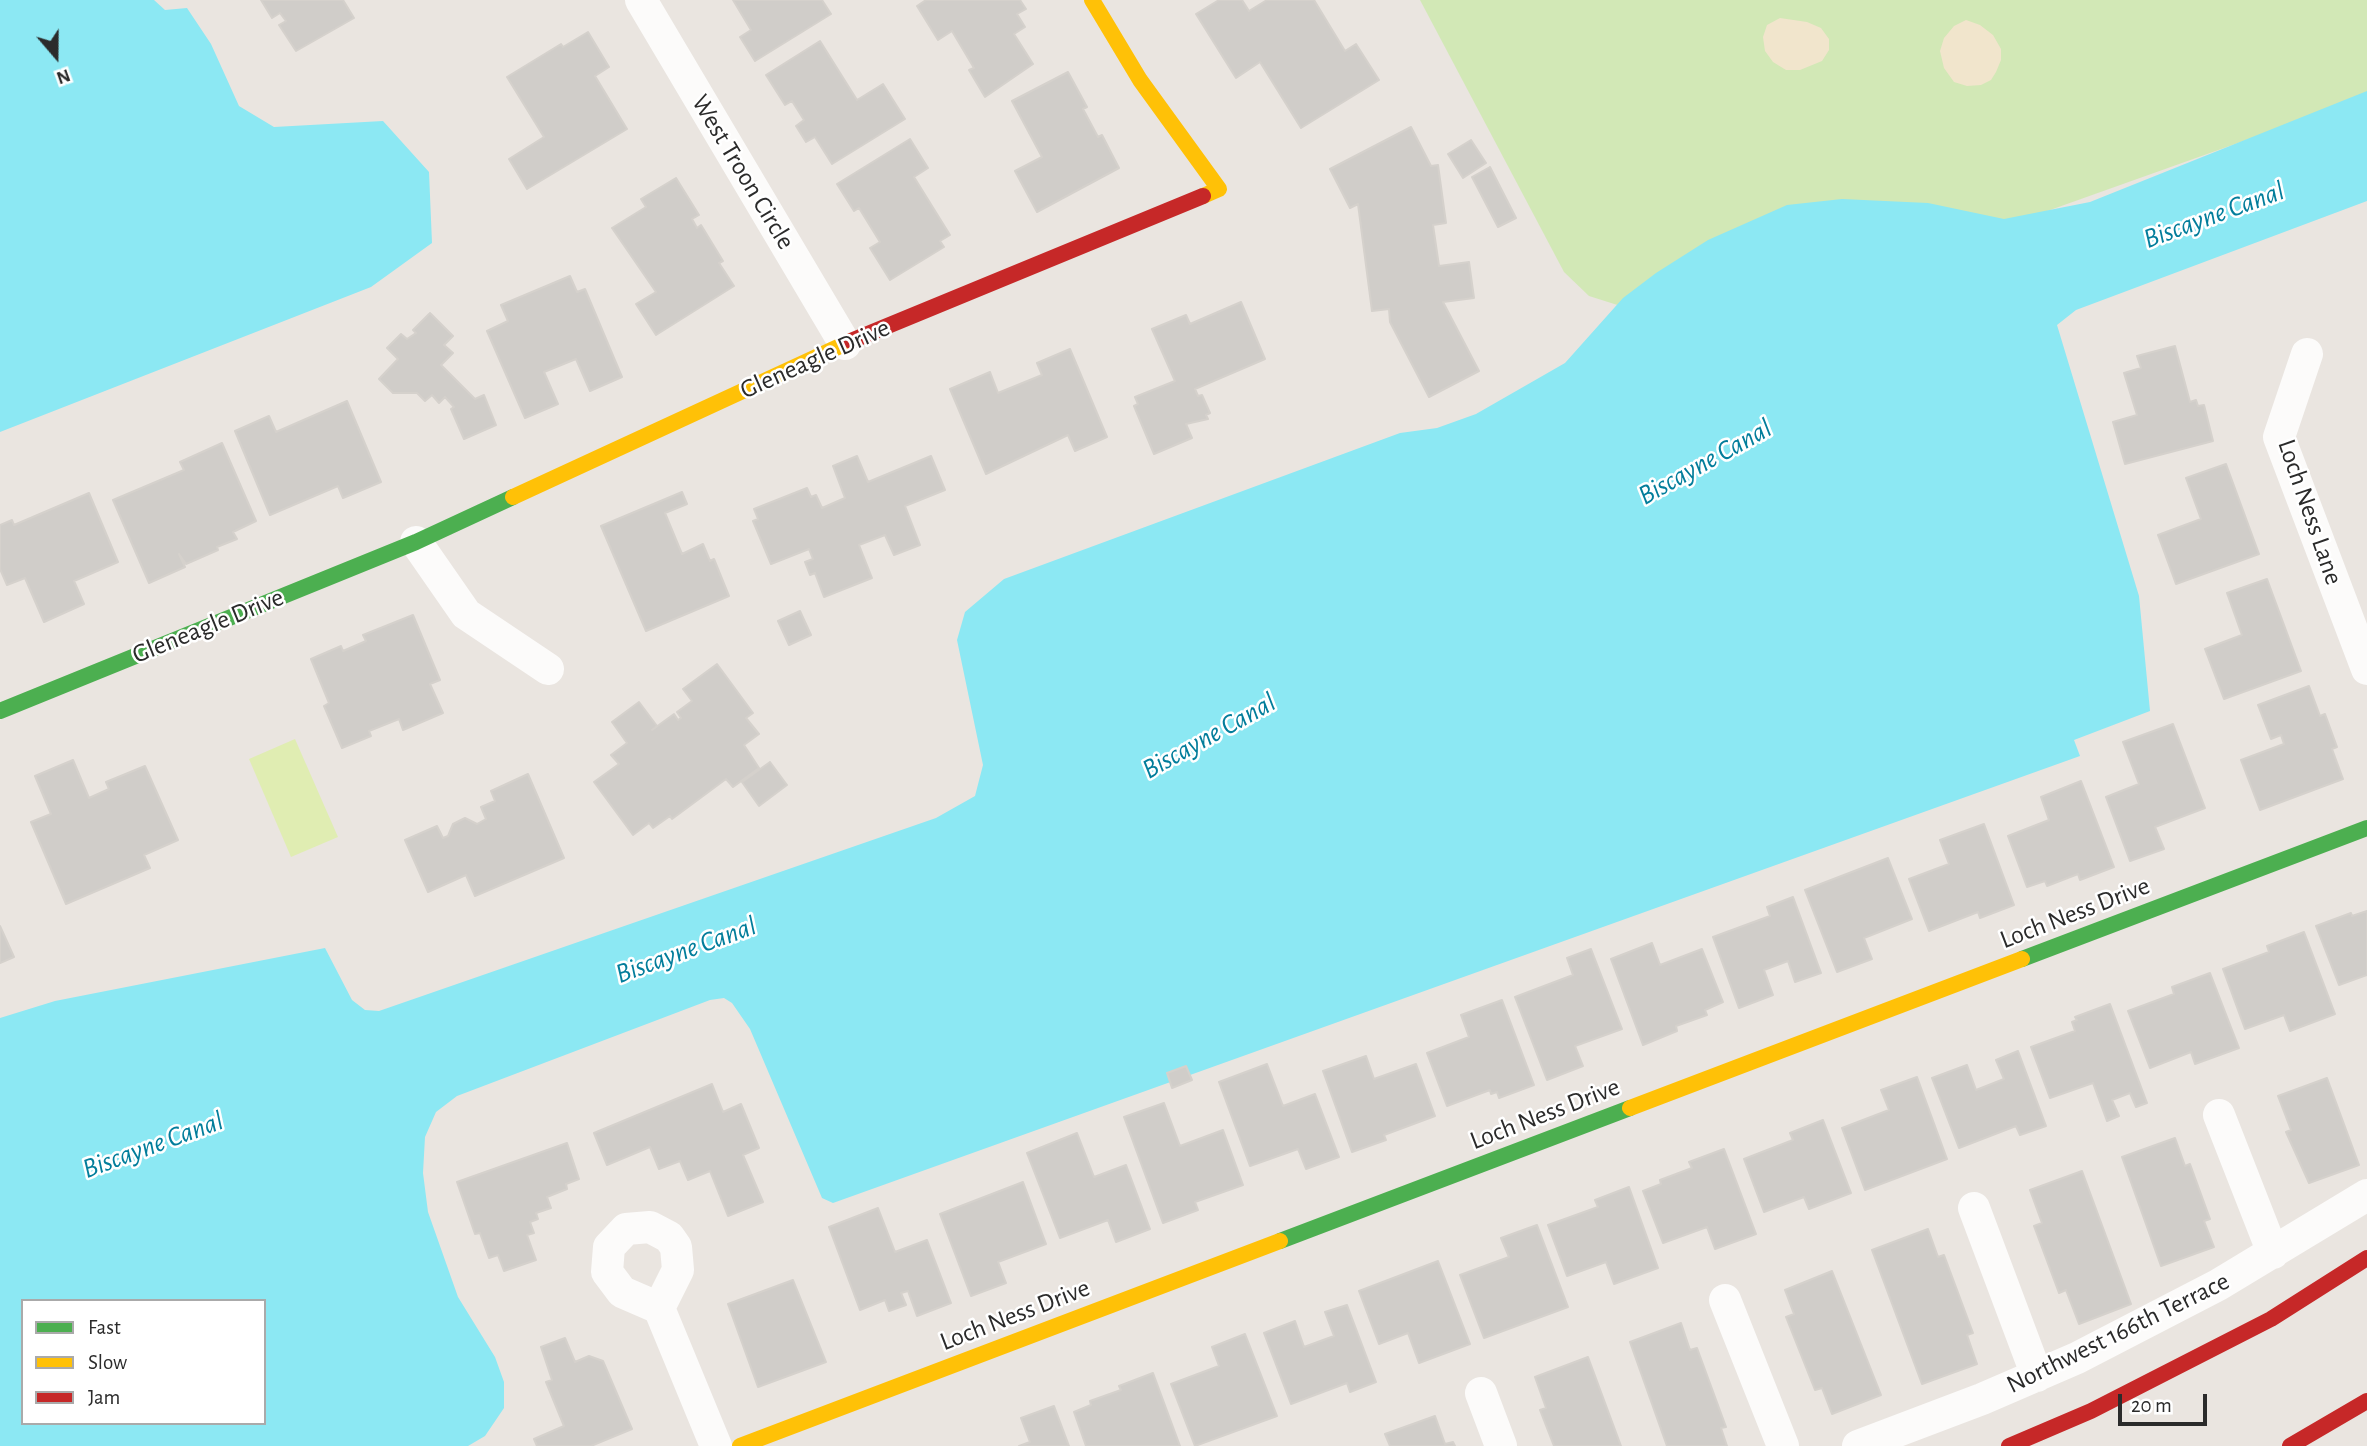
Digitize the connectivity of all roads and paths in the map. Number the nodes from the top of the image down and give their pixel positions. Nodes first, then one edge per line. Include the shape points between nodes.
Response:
1 (641, 0) edge
2 (1091, 0) edge
3 (845, 344) junction
4 (2307, 354) dead end
5 (416, 542) junction
6 (548, 669) dead end
7 (2367, 669) edge
8 (0, 711) edge
9 (2367, 828) edge
10 (2219, 1115) dead end
11 (2367, 1195) edge
12 (1974, 1208) dead end
13 (2273, 1253) junction
14 (2367, 1258) edge
15 (1725, 1300) dead end
16 (659, 1308) dead end
17 (2038, 1376) junction
18 (1481, 1393) dead end
19 (2367, 1401) edge
20 (716, 1446) edge
21 (740, 1446) edge
22 (1501, 1446) edge
23 (1783, 1446) edge
24 (1858, 1446) edge
25 (2009, 1446) edge
26 (2290, 1446) edge

1 - 3 street, West Troon Circle
2 - 3 main road, Gleneagle Drive via 1140,80 1219,189
3 - 5 main road, Gleneagle Drive
4 - 7 street, Loch Ness Lane via 2279,437
5 - 6 street via 466,614
5 - 8 main road, Gleneagle Drive
9 - 21 main road, Loch Ness Drive
10 - 13 street
11 - 13 street, Northwest 166th Terrace
12 - 17 street
13 - 17 street, Northwest 166th Terrace
14 - 25 main road via 2271,1319 2091,1411
15 - 23 street
16 - 20 street
17 - 24 street, Northwest 166th Terrace
18 - 22 street
19 - 26 main road

